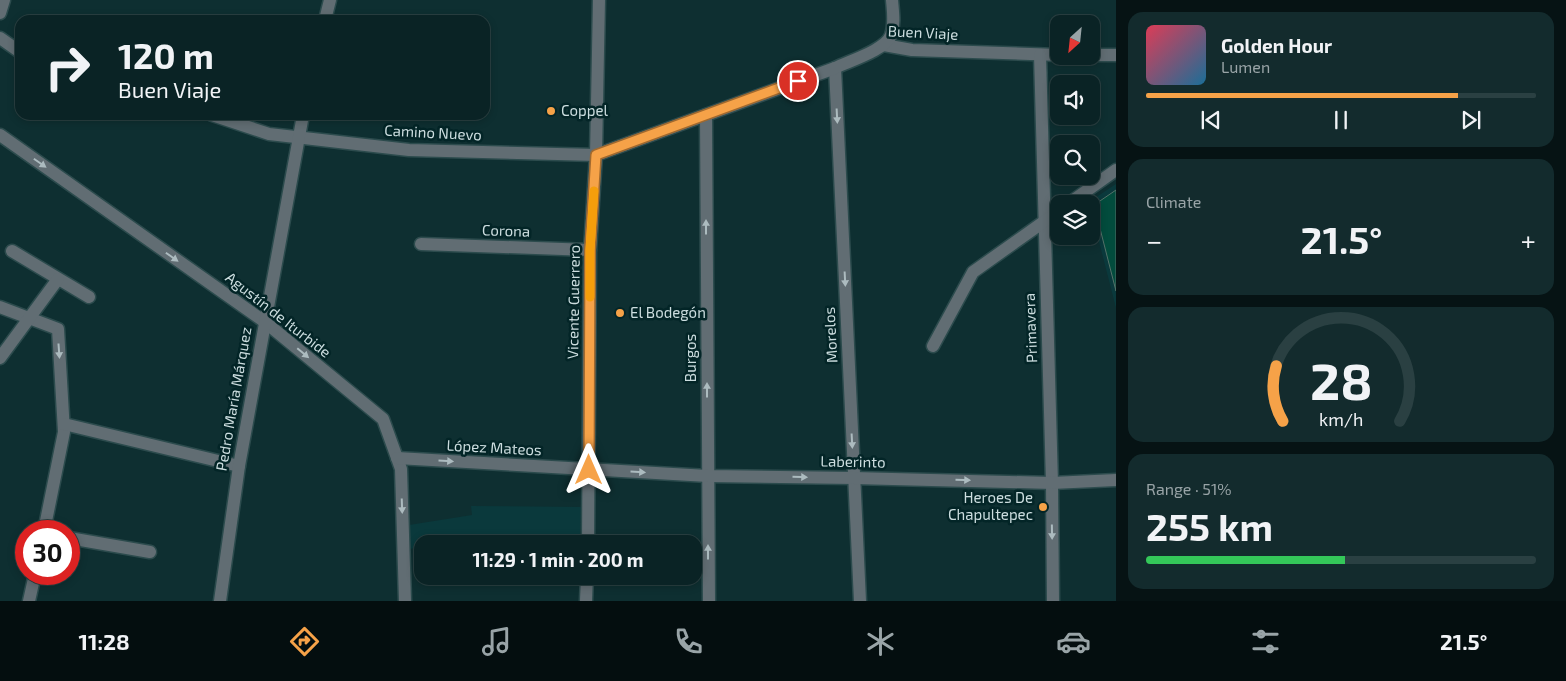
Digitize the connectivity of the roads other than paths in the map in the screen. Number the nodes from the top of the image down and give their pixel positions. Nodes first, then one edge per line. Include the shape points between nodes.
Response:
1 (4, 0) edge
2 (330, 0) edge
3 (599, 0) edge
4 (892, 0) edge
5 (0, 12) edge
6 (326, 15) edge
7 (0, 38) edge
8 (884, 45) junction
9 (15, 48) edge
10 (1040, 55) junction
11 (1050, 55) edge
12 (1100, 55) edge
13 (1116, 55) edge
14 (835, 68) junction
15 (706, 115) junction
16 (227, 120) edge
17 (302, 120) edge
18 (0, 135) edge
19 (298, 137) junction
20 (596, 155) junction
21 (1116, 170) edge
22 (1081, 195) edge
23 (1050, 216) edge
24 (1045, 220) junction
25 (421, 244) dead end
26 (12, 250) dead end
27 (590, 250) junction
28 (58, 279) junction
29 (89, 297) dead end
30 (0, 308) edge
31 (29, 318) junction
32 (265, 322) junction
33 (933, 346) dead end
34 (0, 358) edge
35 (64, 424) junction
36 (397, 458) junction
37 (238, 466) junction
38 (589, 470) junction
39 (708, 476) junction
40 (854, 478) junction
41 (1116, 480) edge
42 (1052, 483) junction
43 (46, 520) edge
44 (588, 535) edge
45 (80, 540) edge
46 (150, 552) dead end
47 (33, 585) edge
48 (587, 585) edge
49 (29, 601) edge
50 (220, 601) edge
51 (405, 601) edge
52 (586, 601) edge
53 (709, 601) edge
54 (860, 601) edge
55 (1053, 601) edge

1 - 5 street
2 - 6 street
3 - 20 street, Vicente Guerrero
4 - 8 street via 894,22 891,37
7 - 9 street
8 - 10 street, Buen Viaje via 912,50
8 - 14 street, Buen Viaje
10 - 11 street, Buen Viaje
10 - 24 street, Primavera
12 - 13 street
14 - 15 street, Buen Viaje
14 -> 40 street, Morelos
15 - 20 street, Buen Viaje
39 -> 15 street, Burgos
16 - 19 street, Camino Nuevo via 270,134
17 - 19 street, Pedro María Márquez
18 -> 32 street, Agustín de Iturbide
19 - 20 street, Camino Nuevo via 409,150
19 - 32 street, Pedro María Márquez
20 - 27 street, Vicente Guerrero
21 - 22 street
23 - 24 street
24 - 33 street via 973,272
24 - 42 street, Primavera
25 - 27 street, Corona
26 - 28 street
27 - 38 street, Vicente Guerrero
28 - 29 street
28 - 31 street
30 - 31 street
31 - 34 street
31 -> 35 street via 58,329
32 -> 36 street, Agustín de Iturbide via 382,419
32 - 37 street, Pedro María Márquez
35 - 37 street
35 - 43 street
36 -> 38 street, López Mateos
36 -> 51 street, Agustín de Iturbide via 401,470
37 - 50 street, Pedro María Márquez
38 -> 39 street, Laberinto
38 - 44 street, Vicente Guerrero
39 -> 40 street, Laberinto
53 -> 39 street, Burgos
40 -> 42 street, Laberinto
40 - 54 street, Morelos
41 - 42 street, Laberinto
42 -> 55 street, Primavera
45 - 46 street
47 - 49 street
48 - 52 street

